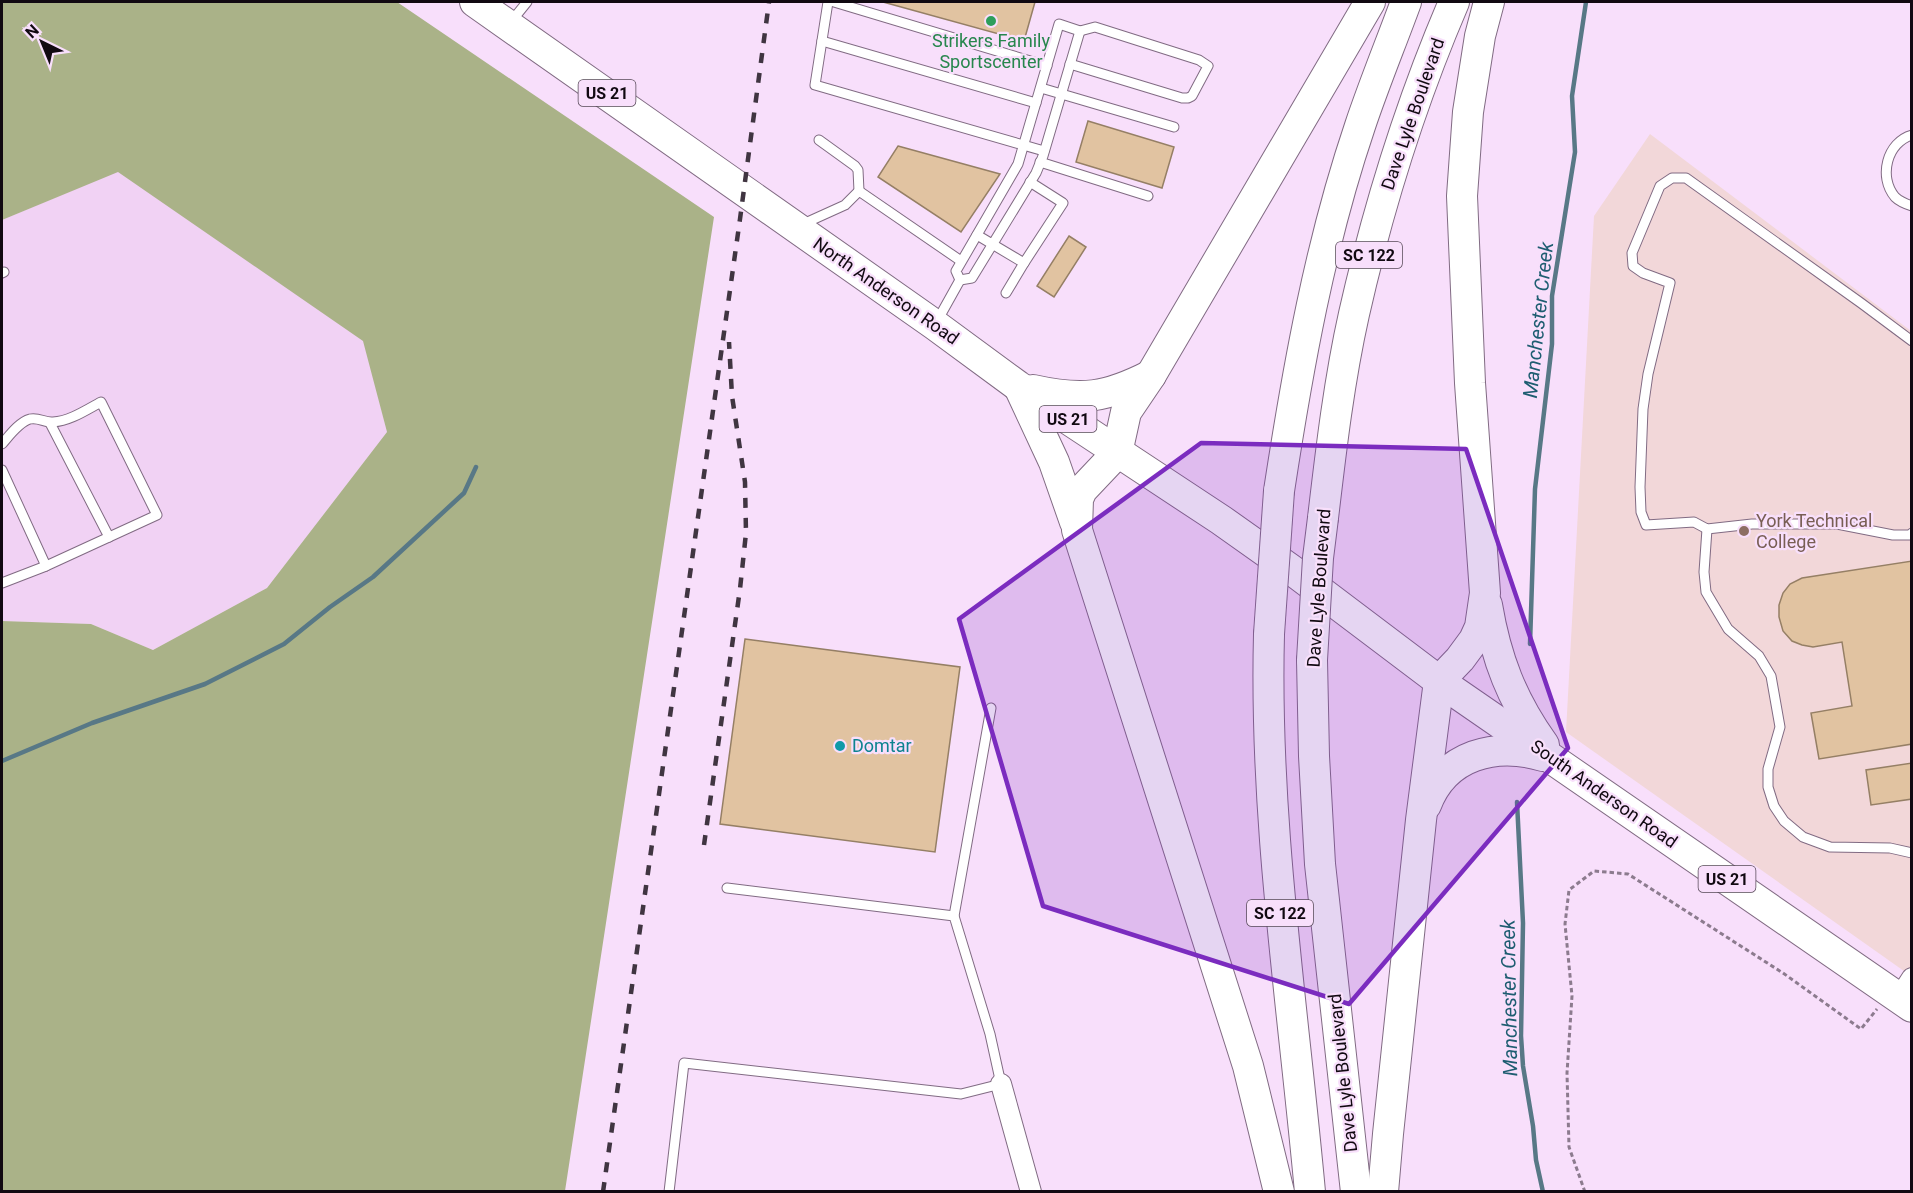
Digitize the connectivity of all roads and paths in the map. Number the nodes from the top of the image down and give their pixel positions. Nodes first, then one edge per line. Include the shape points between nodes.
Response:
1 (475, 2) edge
2 (527, 2) edge
3 (828, 2) edge
4 (838, 2) edge
5 (1370, 2) edge
6 (1406, 2) edge
7 (1454, 2) edge
8 (1489, 2) edge
9 (509, 25) junction
10 (1080, 31) junction
11 (822, 41) junction
12 (1070, 64) junction
13 (1047, 66) junction
14 (1041, 88) junction
15 (1061, 94) junction
16 (1036, 103) junction
17 (1174, 128) dead end
18 (1911, 135) edge
19 (819, 141) dead end
20 (1024, 145) junction
21 (1044, 151) junction
22 (1040, 162) junction
23 (1030, 182) junction
24 (859, 191) junction
25 (1148, 196) dead end
26 (1911, 206) edge
27 (796, 227) junction
28 (976, 235) junction
29 (993, 245) junction
30 (961, 261) junction
31 (1024, 263) junction
32 (960, 280) junction
33 (1006, 293) dead end
34 (935, 325) junction
35 (1911, 341) edge
36 (1150, 375) junction
37 (1018, 386) junction
38 (50, 423) junction
39 (2, 444) edge
40 (1118, 453) junction
41 (2, 470) edge
42 (1707, 529) junction
43 (1077, 530) junction
44 (1911, 533) edge
45 (109, 537) junction
46 (46, 566) junction
47 (1300, 576) joint
48 (2, 583) edge
49 (1485, 593) junction
50 (1439, 681) junction
51 (991, 708) dead end
52 (1555, 760) junction
53 (1421, 820) junction
54 (1911, 853) edge
55 (727, 888) dead end
56 (954, 916) junction
57 (1903, 994) edge
58 (1001, 1084) junction
59 (669, 1191) edge
60 (1031, 1191) edge
61 (1279, 1191) edge
62 (1310, 1191) edge
63 (1356, 1191) edge
64 (1383, 1191) edge
65 (1585, 1191) edge

1 - 9 main road, North Anderson Road / US 21
2 - 9 lane
3 - 11 lane
4 - 13 lane
5 - 36 main road
6 - 62 main road, SC 122, bridge via 1360,126 1331,223 1300,360 1279,491 1269,634 1275,855
7 - 63 main road, Dave Lyle Boulevard / SC 122, bridge via 1399,149 1354,316 1340,393 1317,578 1312,660 1320,864
8 - 49 main road via 1468,112 1462,196
9 - 27 main road, North Anderson Road / US 21
10 - 12 lane
10 - 12 lane via 1095,27 1205,62 1207,70 1192,96 1182,98
10 - 13 lane via 1059,24
11 - 16 lane
11 - 20 lane via 815,86
12 - 15 lane
13 - 14 lane
14 - 15 lane
14 - 16 lane
15 - 17 lane
15 - 21 lane
16 - 20 lane
18 - 26 lane via 1900,139 1894,147 1885,170 1895,196
19 - 24 lane via 855,166
20 - 21 lane
20 - 28 lane via 1018,164
21 - 22 lane
22 - 23 lane
22 - 25 lane
23 - 29 lane
23 - 31 lane via 1063,203
24 - 27 lane via 845,205
24 - 30 lane
27 - 34 main road, North Anderson Road / US 21
28 - 29 lane
28 - 30 lane
29 - 31 lane
29 - 32 lane via 972,278
30 - 32 lane via 956,271
31 - 33 lane
32 - 34 lane
34 - 37 main road, North Anderson Road / US 21
35 - 42 lane via 1686,178 1672,178 1659,186 1632,253 1633,266 1670,283 1642,409 1641,512 1646,525 1694,522
36 - 37 main road via 1115,392 1082,397
36 - 40 main road via 1126,412
37 - 40 main road, North Anderson Road / US 21
37 - 43 main road via 1054,462
38 - 39 lane via 30,419
38 - 45 lane
38 - 45 lane via 68,419 101,402 157,515
40 - 43 main road via 1082,490
40 - 47 main road, North Anderson Road / US 21
41 - 46 lane
42 - 44 lane via 1752,524 1837,524 1893,535
42 - 54 lane via 1706,592 1728,629 1759,656 1771,676 1780,727 1767,769 1774,806 1803,837 1830,847 1890,848
43 - 61 main road via 1248,1066
45 - 46 lane
46 - 48 lane
47 - 50 main road, South Anderson Road / US 21
49 - 50 main road via 1474,640
49 - 52 main road via 1492,640 1500,663 1519,706
50 - 52 main road, South Anderson Road / US 21
50 - 53 main road
51 - 56 lane
52 - 53 main road via 1504,751 1464,759 1437,784
52 - 57 main road, South Anderson Road / US 21
53 - 64 main road
55 - 56 lane
56 - 58 lane
57 - 65 path via 1861,1029 1783,973 1628,874 1594,870 1569,890 1565,924 1572,996 1567,1073 1569,1147
58 - 59 lane via 961,1094 684,1063
58 - 60 street

